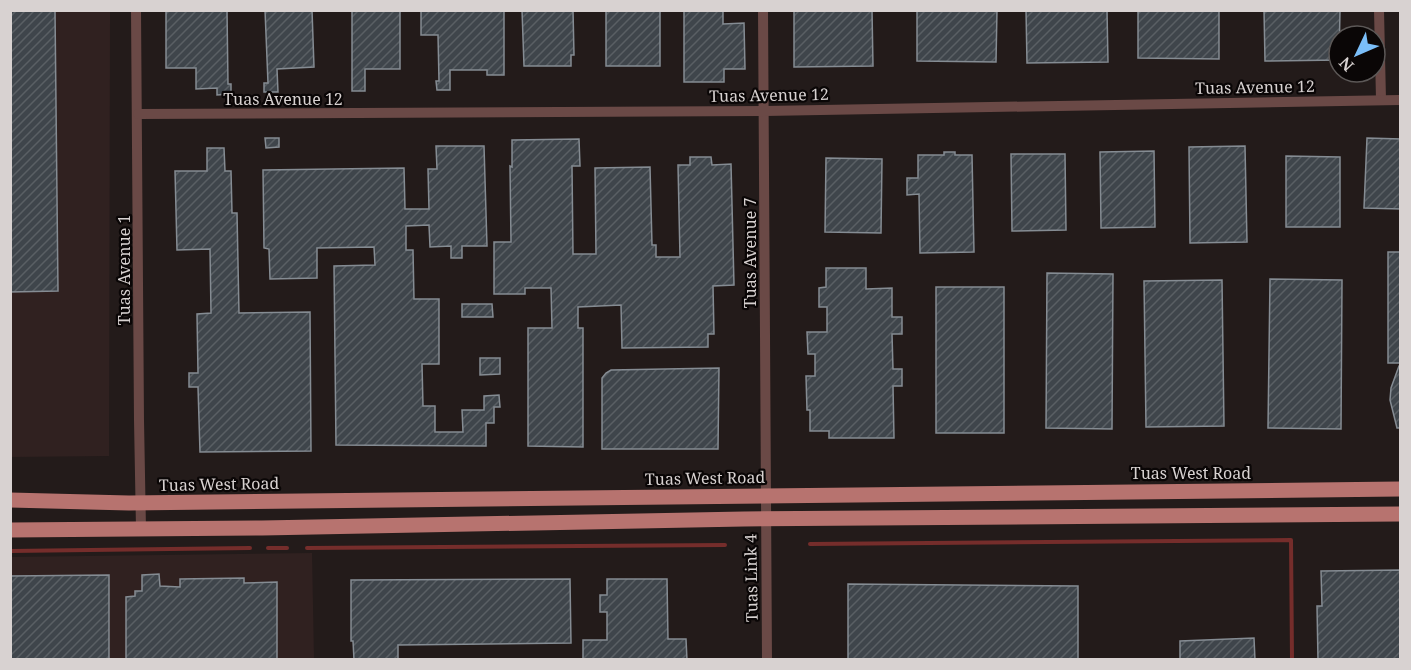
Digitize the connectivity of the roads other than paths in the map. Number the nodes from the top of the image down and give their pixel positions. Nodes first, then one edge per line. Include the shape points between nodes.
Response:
1 (136, 10) edge
2 (763, 10) edge
3 (1379, 10) edge
4 (1381, 100) junction
5 (1401, 100) edge
6 (765, 111) junction
7 (138, 114) junction
8 (1401, 489) edge
9 (765, 495) junction
10 (10, 500) edge
11 (140, 502) junction
12 (1401, 514) edge
13 (765, 519) junction
14 (141, 529) junction
15 (10, 530) edge
16 (766, 660) edge

1 - 7 street, Tuas Avenue 1
2 - 6 street, Tuas Avenue 7
3 - 4 street
4 - 5 street, Tuas Avenue 12
4 - 6 street, Tuas Avenue 12
6 - 7 street, Tuas Avenue 12
6 - 9 street, Tuas Avenue 7
7 - 11 street, Tuas Avenue 1
8 - 9 main road, Tuas West Road
9 - 11 main road, Tuas West Road
9 - 13 street, Tuas Link 4
10 - 11 main road, Tuas West Road
11 - 14 street, Tuas Avenue 1
12 - 13 main road
13 - 14 main road
13 - 16 street, Tuas Link 4
14 - 15 main road

